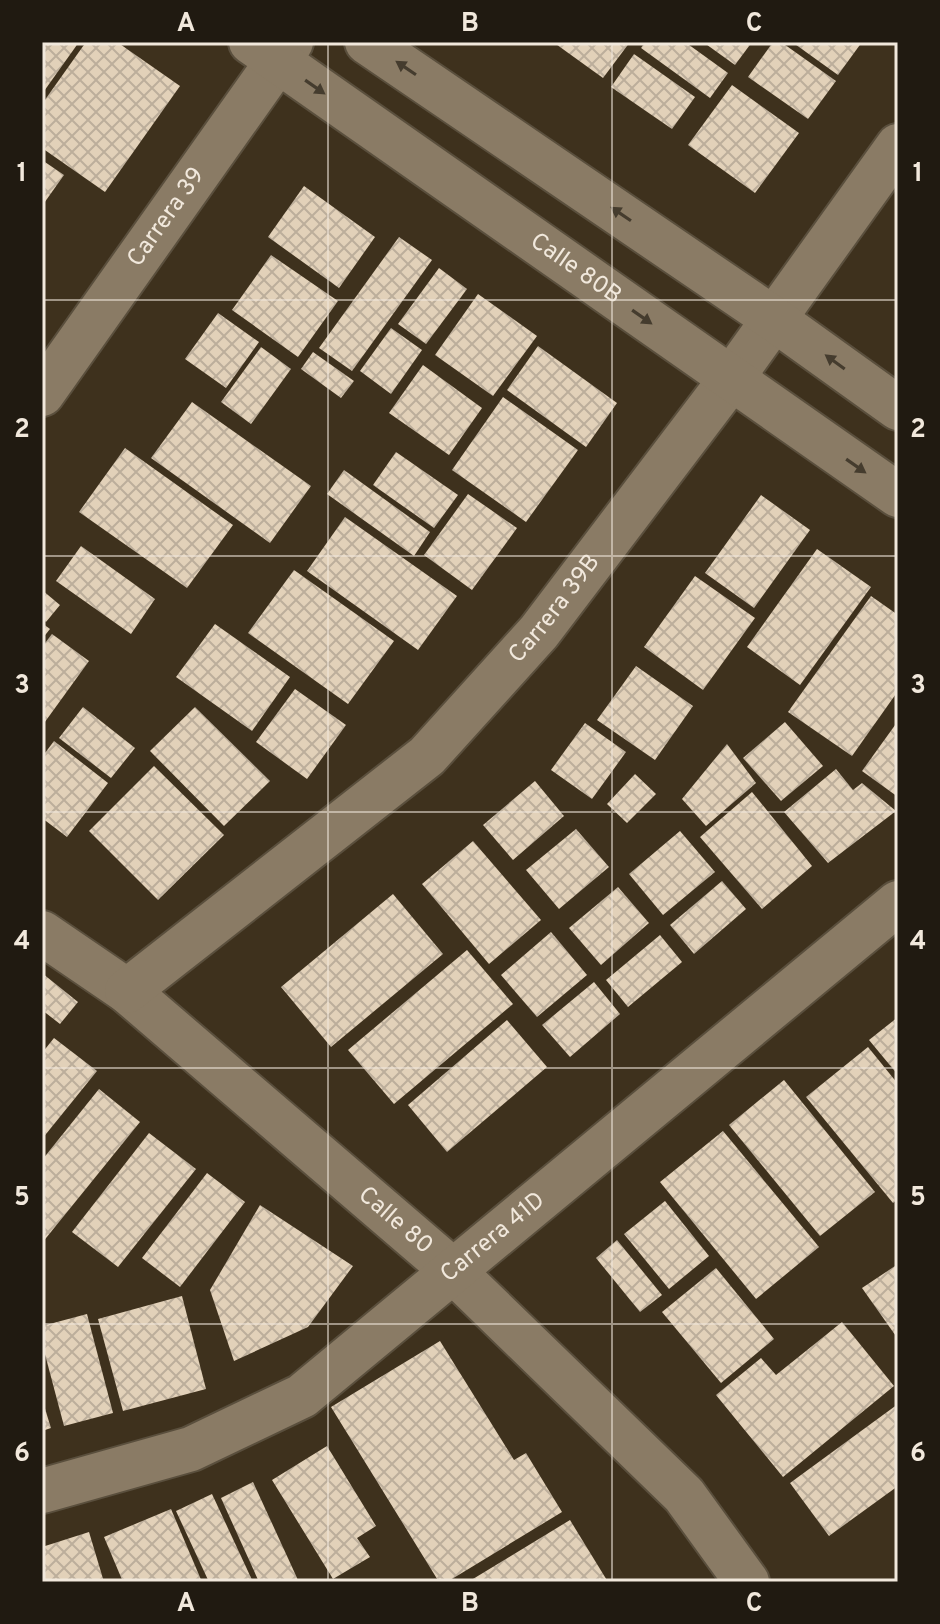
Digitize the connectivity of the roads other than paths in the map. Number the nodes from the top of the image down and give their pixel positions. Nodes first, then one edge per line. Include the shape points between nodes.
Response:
1 (367, 42) edge
2 (273, 48) edge
3 (898, 146) edge
4 (774, 319) junction
5 (731, 379) junction
6 (42, 394) edge
7 (898, 408) edge
8 (898, 495) edge
9 (898, 903) edge
10 (42, 933) edge
11 (127, 991) junction
12 (452, 1270) junction
13 (42, 1491) edge
14 (747, 1582) edge

4 -> 1 street
2 -> 5 street, Calle 80B
2 - 6 street, Carrera 39
3 - 4 street, Carrera 39B
4 - 5 street, Carrera 39B
7 -> 4 street
5 -> 8 street, Calle 80B
5 - 11 street, Carrera 39B via 539,632 427,756
9 - 12 street, Carrera 41D
10 - 11 street, Calle 80
11 - 12 street, Calle 80
12 - 13 street, Carrera 41D via 302,1396 191,1449
12 - 14 street, Calle 80 via 684,1495

